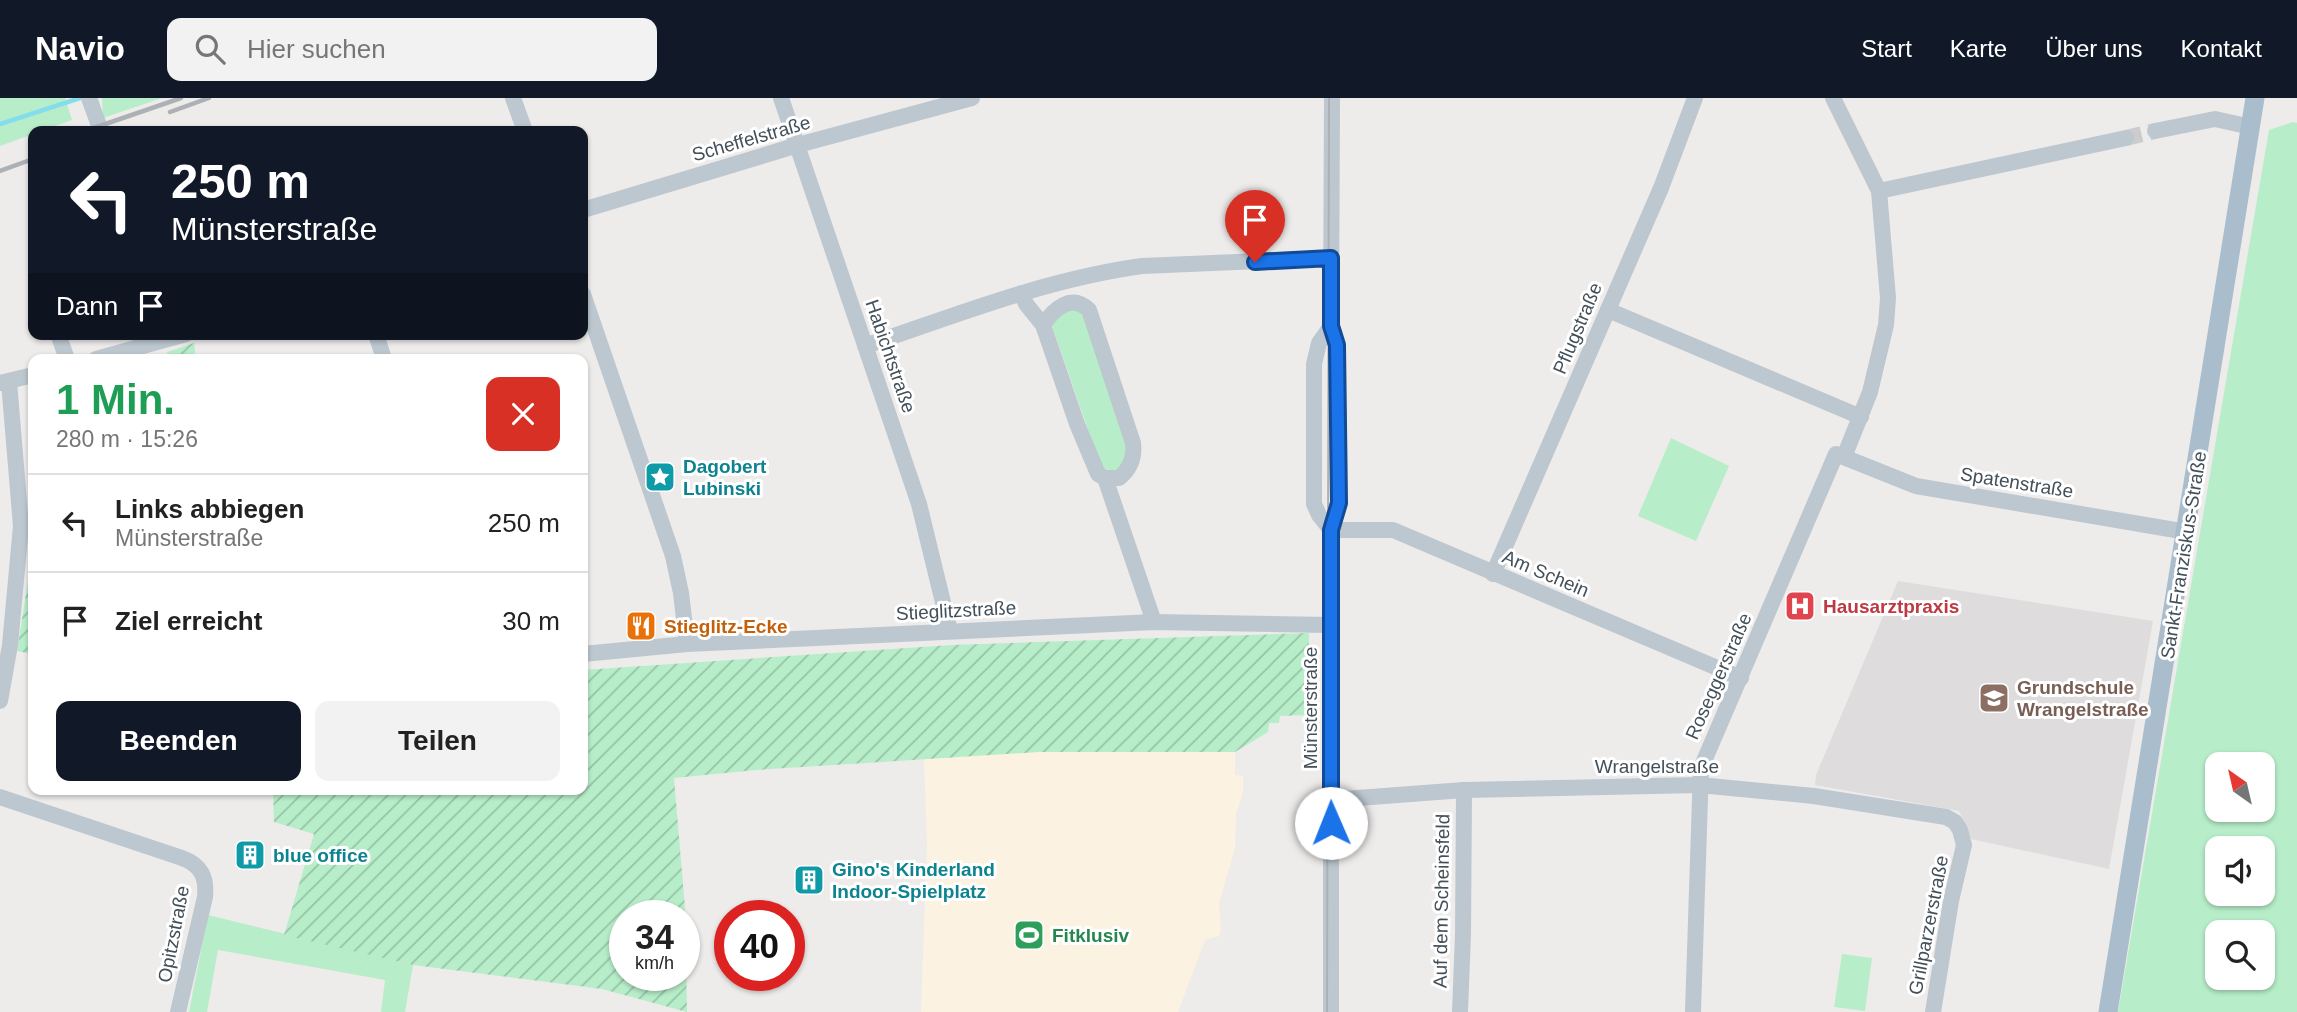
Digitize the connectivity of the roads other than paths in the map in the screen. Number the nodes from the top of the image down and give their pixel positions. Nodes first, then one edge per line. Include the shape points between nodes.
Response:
1 (513, 98) edge
2 (781, 98) edge
3 (972, 98) edge
4 (1332, 98) edge
5 (1695, 98) edge
6 (1833, 98) edge
7 (2255, 98) edge
8 (954, 100) edge
9 (91, 105) edge
10 (99, 126) edge
11 (523, 126) edge
12 (2251, 127) junction
13 (2155, 131) tunnel mouth
14 (2126, 138) tunnel mouth
15 (798, 145) junction
16 (1879, 191) junction
17 (588, 208) edge
18 (1331, 258) junction
19 (1080, 278) junction
20 (1022, 293) junction
21 (588, 308) edge
22 (1089, 310) junction
23 (1608, 310) junction
24 (1043, 325) junction
25 (1331, 326) junction
26 (163, 340) edge
27 (865, 346) junction
28 (114, 354) edge
29 (28, 376) edge
30 (4, 383) edge
31 (1861, 417) junction
32 (1840, 455) junction
33 (1105, 478) junction
34 (1331, 530) junction
35 (2187, 532) junction
36 (1493, 574) junction
37 (1154, 622) junction
38 (1331, 625) junction
39 (950, 631) junction
40 (687, 644) junction
41 (5, 652) edge
42 (588, 654) edge
43 (1741, 678) junction
44 (0, 701) edge
45 (1699, 785) junction
46 (1464, 790) junction
47 (0, 797) edge
48 (1331, 800) junction
49 (1964, 845) joint
50 (178, 1012) edge
51 (1331, 1012) edge
52 (1460, 1012) edge
53 (1693, 1012) edge
54 (1933, 1012) edge
55 (2108, 1012) edge

1 - 11 street
2 - 15 street, Habichtstraße
3 - 8 street, Scheffelstraße
4 - 18 street, Münsterstraße
5 - 23 street, Pflugstraße
6 - 16 street
7 - 12 main road, Sankt-Franziskus-Straße
8 - 15 street, Scheffelstraße
9 - 10 street
12 - 13 street via 2215,119
12 - 35 main road, Sankt-Franziskus-Straße
14 - 16 street
15 - 17 street, Scheffelstraße
15 - 27 street, Habichtstraße
16 - 31 street via 1886,325
18 - 19 street via 1142,266
18 - 25 street, Münsterstraße
19 - 20 street
19 - 22 street
20 - 24 street
20 - 27 street
21 - 40 street via 673,555
22 - 24 street via 1065,303
22 - 33 street via 1134,452 1126,472 1119,478
23 - 31 street
23 - 36 street, Pflugstraße
24 - 33 street via 1077,424 1098,474
25 - 34 street, Münsterstraße via 1337,345 1339,503
25 - 34 street, Münsterstraße via 1315,357 1314,392 1314,504
26 - 28 street
27 - 39 street, Habichtstraße via 919,504
29 - 30 street
30 - 41 street via 21,526
31 - 32 street
32 - 35 street, Spatenstraße via 1916,486
32 - 43 street, Roseggerstraße
33 - 37 street
34 - 36 street, Am Schein via 1393,530
34 - 38 street, Münsterstraße
35 - 55 main road, Sankt-Franziskus-Straße
36 - 43 street, Am Schein
37 - 38 street, Stieglitzstraße
37 - 39 street, Stieglitzstraße
38 - 48 street, Münsterstraße
39 - 40 street, Stieglitzstraße
40 - 42 street, Stieglitzstraße
41 - 44 street
43 - 45 street, Roseggerstraße via 1701,768
45 - 46 street, Wrangelstraße
45 - 49 street, Wrangelstraße via 1814,796 1946,817 1955,822
45 - 53 street, Roseggerstraße
46 - 48 street, Wrangelstraße
46 - 52 street, Auf dem Scheinsfeld
47 - 50 street, Opitzstraße via 182,858 202,872 205,897
48 - 51 street, Münsterstraße
49 - 54 street, Grillparzerstraße

